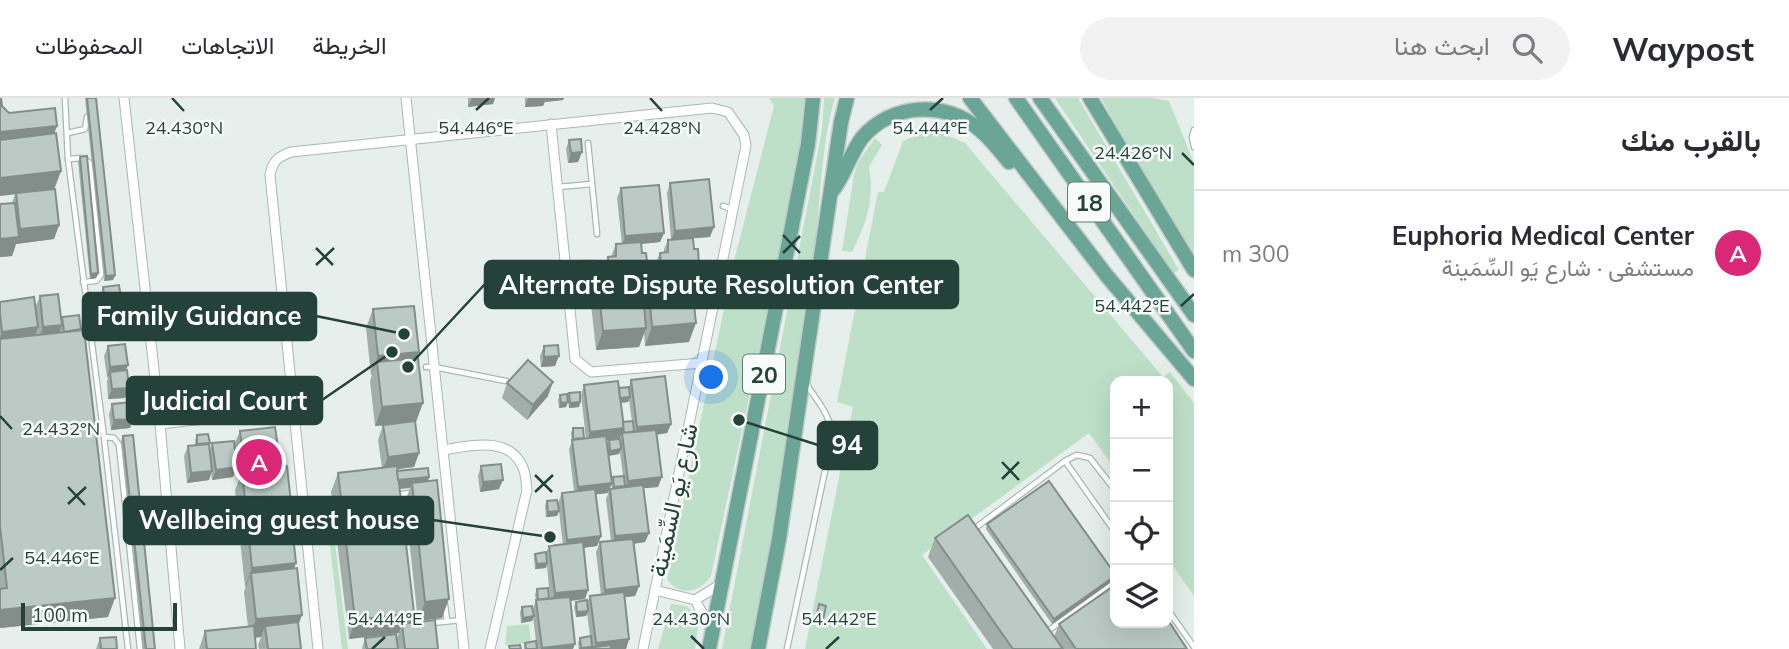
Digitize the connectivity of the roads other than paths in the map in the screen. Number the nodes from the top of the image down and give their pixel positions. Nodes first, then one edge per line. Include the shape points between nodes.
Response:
1 (65, 98) edge
2 (124, 98) edge
3 (406, 98) edge
4 (813, 98) edge
5 (847, 98) edge
6 (970, 98) edge
7 (1016, 98) edge
8 (1040, 98) edge
9 (1090, 98) edge
10 (88, 110) edge
11 (551, 124) junction
12 (1194, 130) edge
13 (68, 133) junction
14 (410, 139) junction
15 (588, 143) dead end
16 (1194, 147) edge
17 (68, 159) junction
18 (1037, 183) junction
19 (592, 184) junction
20 (557, 187) junction
21 (830, 194) junction
22 (723, 206) dead end
23 (733, 209) junction
24 (597, 234) dead end
25 (1194, 270) edge
26 (83, 282) junction
27 (1194, 314) edge
28 (1194, 351) edge
29 (702, 363) junction
30 (430, 367) junction
31 (802, 377) junction
32 (1194, 379) edge
33 (506, 381) edge
34 (294, 409) junction
35 (160, 424) junction
36 (104, 437) junction
37 (438, 450) junction
38 (1065, 461) junction
39 (1110, 484) edge
40 (447, 489) junction
41 (435, 490) edge
42 (422, 491) edge
43 (398, 507) edge
44 (1110, 525) edge
45 (973, 536) edge
46 (723, 583) junction
47 (1110, 586) edge
48 (655, 590) junction
49 (444, 595) edge
50 (695, 600) junction
51 (1173, 617) edge
52 (461, 620) junction
53 (447, 621) junction
54 (423, 624) edge
55 (713, 632) junction
56 (1039, 633) edge
57 (1194, 647) edge
58 (128, 649) edge
59 (140, 649) edge
60 (180, 649) edge
61 (318, 649) edge
62 (464, 649) edge
63 (491, 649) edge
64 (643, 649) edge
65 (709, 649) edge
66 (758, 649) edge
67 (787, 649) edge

1 - 13 lane
2 - 35 street
3 - 14 street
4 - 46 main road, 20
5 - 21 main road, 20
6 - 18 main road
7 - 28 main road, 18
8 - 27 main road, 18
9 - 25 main road
10 - 13 lane via 85,129
11 - 14 street, شارع يَو السِّمَينة
11 - 20 street
11 - 23 street, شارع يَو السِّمَينة via 712,108 728,112 746,146
12 - 16 lane
13 - 17 lane
14 - 30 street
14 - 34 street, شارع يَو السِّمَينة via 291,152 272,165
15 - 19 lane
17 - 26 lane
17 - 26 lane via 83,158 90,163 102,274 96,281
18 - 21 main road via 1017,170 967,120 920,109 890,117 864,136
18 - 32 main road via 1107,276
19 - 20 lane
19 - 24 lane
20 - 29 street via 575,359 591,372
21 - 31 main road, 20
22 - 23 lane
23 - 29 street, شارع يَو السِّمَينة
26 - 36 lane
29 - 48 street, شارع يَو السِّمَينة
30 - 33 lane
30 - 37 street
31 - 66 main road, 20
31 - 67 lane via 828,415 832,438
34 - 35 street
34 - 61 street, شارع يَو السِّمَينة
35 - 60 street
36 - 58 lane
36 - 59 lane via 114,438 119,445
37 - 40 street
37 - 63 street via 496,445 509,450 523,468 527,490
38 - 39 lane via 1086,456
38 - 44 lane
38 - 45 lane via 975,528
40 - 41 lane
40 - 52 street
42 - 43 lane via 397,494
46 - 50 street, شارع يَو السِّمَينة
46 - 55 main road, 20
47 - 56 lane
48 - 50 street, شارع يَو السِّمَينة
48 - 64 street, شارع يَو السِّمَينة
49 - 53 lane
50 - 55 street, شارع يَو السِّمَينة
51 - 57 lane
52 - 53 lane
52 - 62 street
53 - 54 lane
55 - 65 main road, 20

